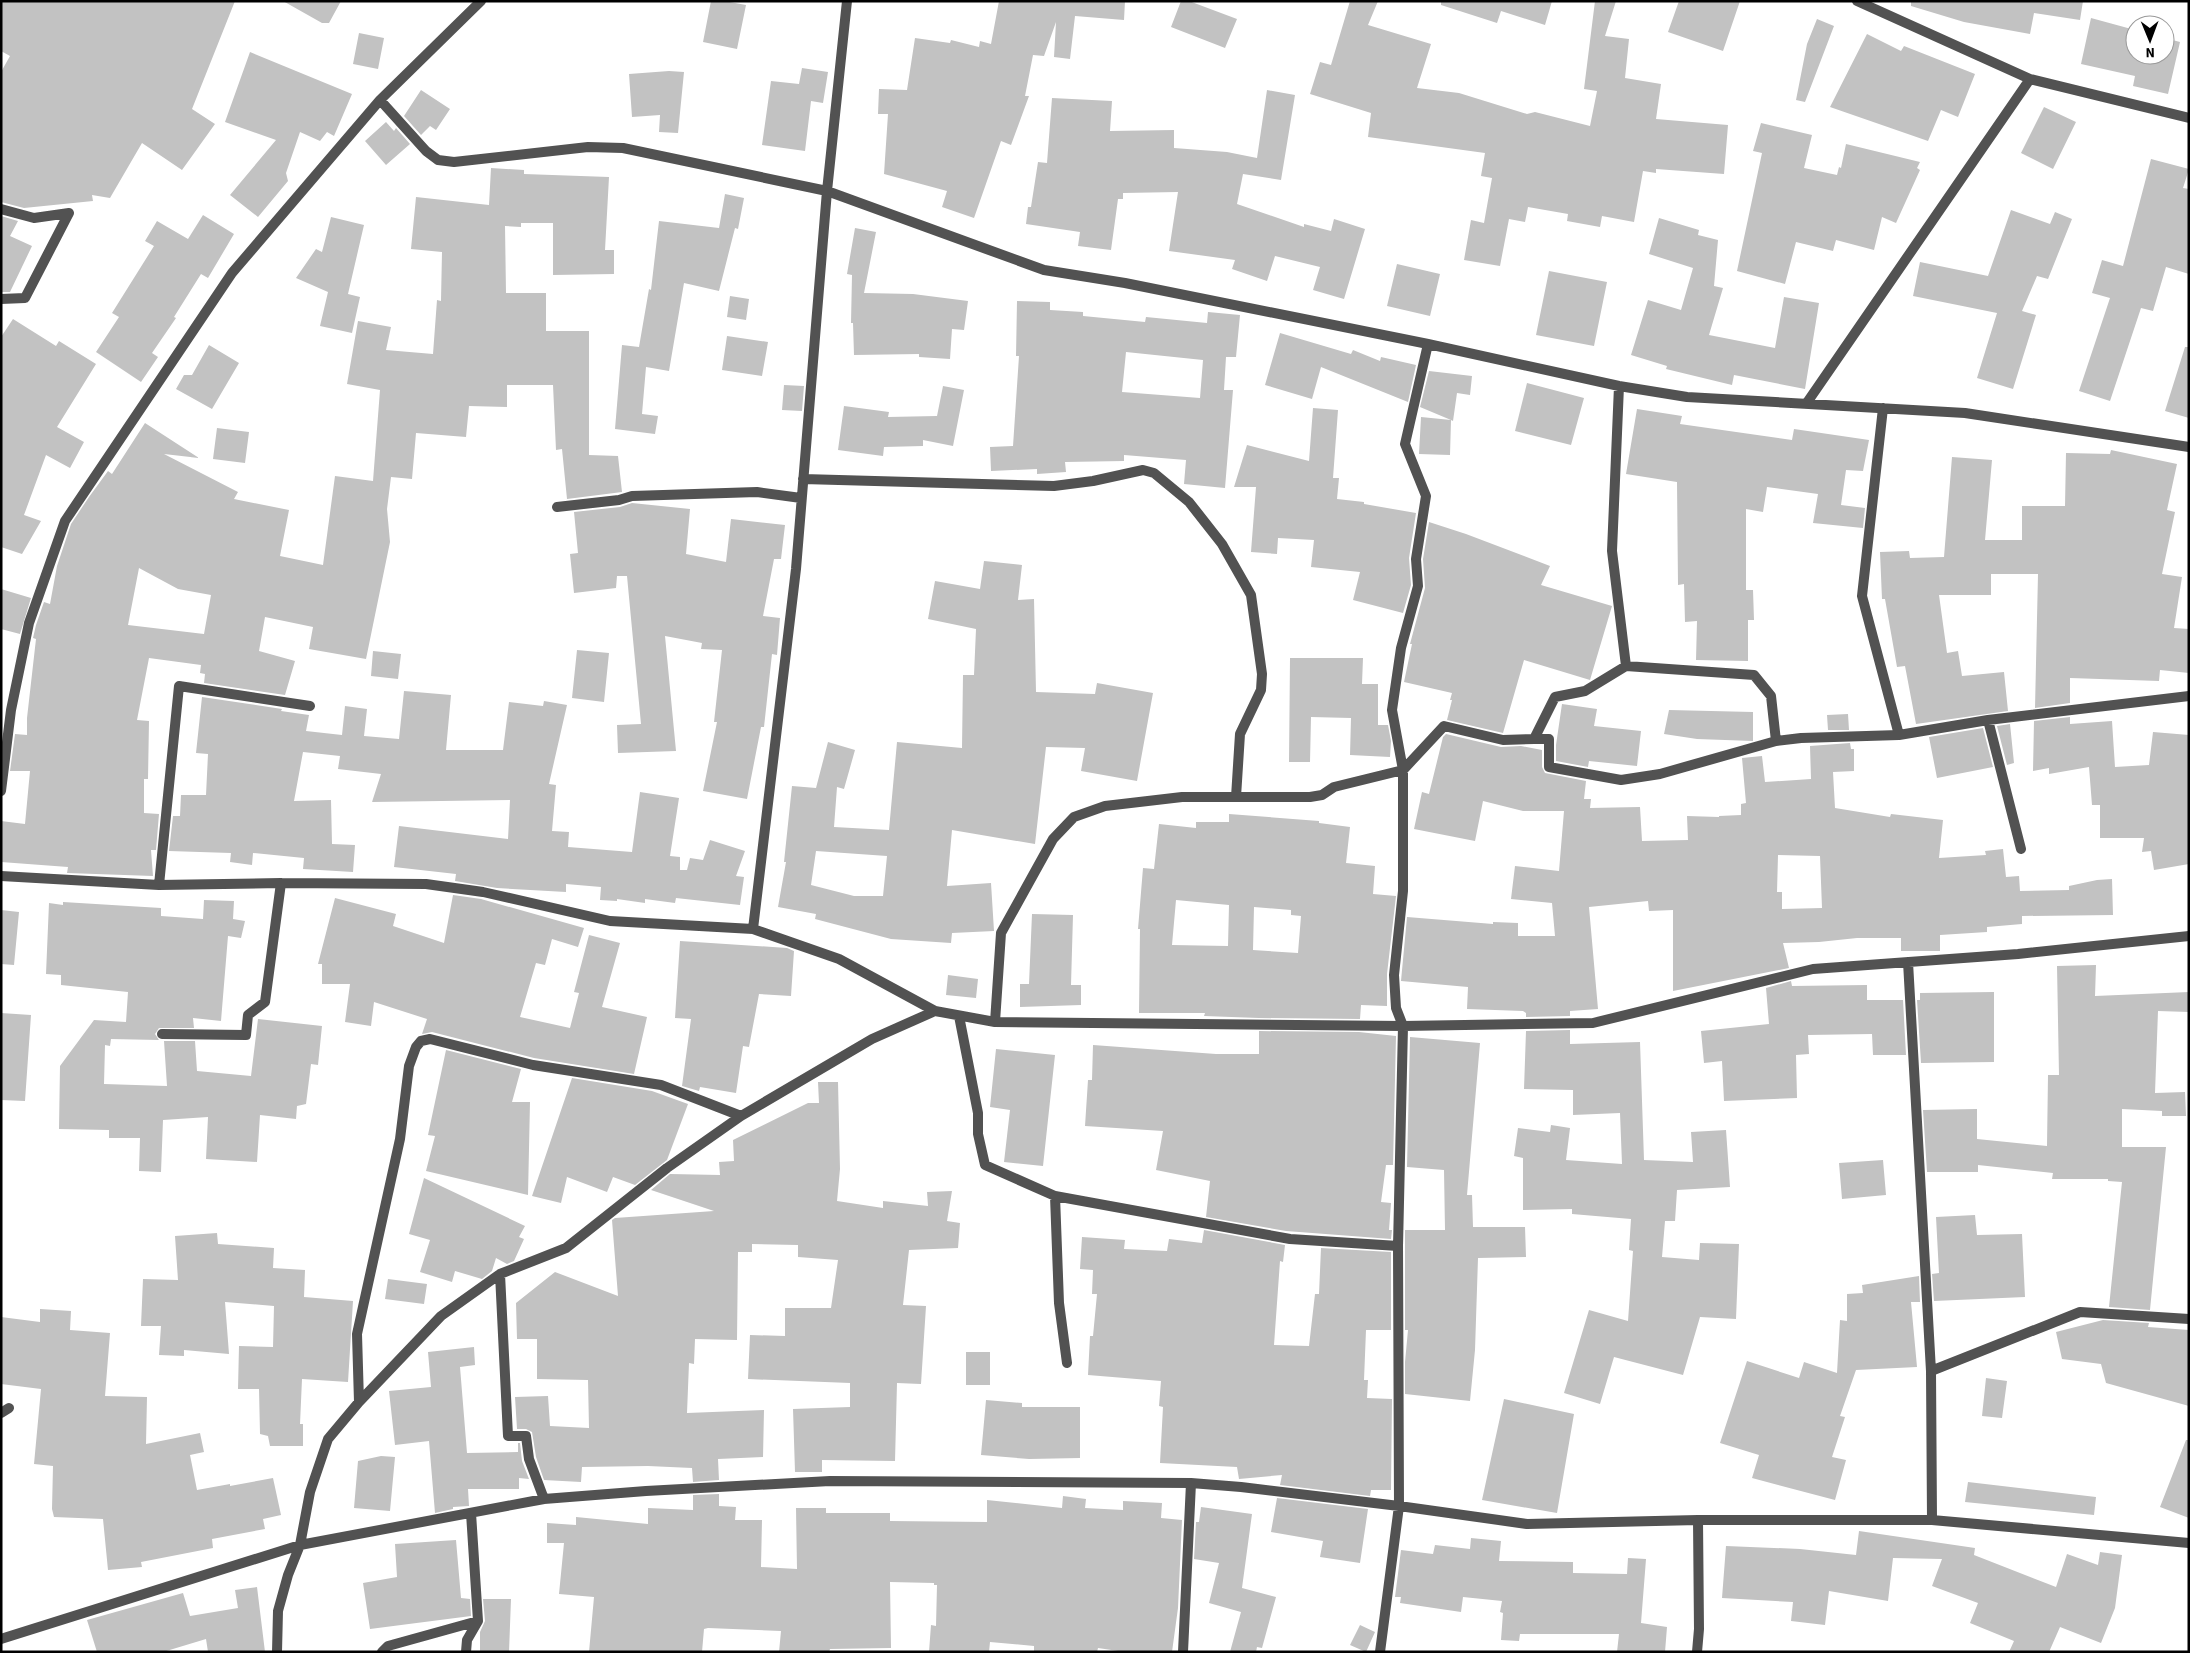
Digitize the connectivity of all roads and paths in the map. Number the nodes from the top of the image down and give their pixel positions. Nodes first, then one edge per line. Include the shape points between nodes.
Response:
1 (482, 1) edge
2 (847, 1) edge
3 (1857, 1) edge
4 (2030, 79) junction
5 (380, 100) junction
6 (2189, 118) edge
7 (826, 191) junction
8 (1, 209) edge
9 (1, 299) edge
10 (1428, 344) junction
11 (1619, 386) junction
12 (1806, 404) junction
13 (1883, 408) junction
14 (2189, 447) edge
15 (803, 479) junction
16 (802, 498) junction
17 (557, 507) dead end
18 (1626, 666) junction
19 (2189, 696) edge
20 (310, 706) dead end
21 (1988, 720) junction
22 (1899, 735) junction
23 (1534, 739) junction
24 (1776, 741) junction
25 (1403, 770) junction
26 (1, 791) edge
27 (1236, 797) junction
28 (2021, 848) dead end
29 (1, 876) edge
30 (281, 883) junction
31 (159, 886) junction
32 (753, 929) junction
33 (2189, 936) edge
34 (1908, 962) junction
35 (935, 1011) junction
36 (959, 1016) junction
37 (995, 1022) junction
38 (1404, 1026) junction
39 (162, 1034) dead end
40 (741, 1116) junction
41 (1055, 1196) junction
42 (1398, 1246) junction
43 (500, 1274) junction
44 (2189, 1319) edge
45 (1067, 1363) dead end
46 (1930, 1371) junction
47 (359, 1402) junction
48 (1191, 1484) junction
49 (544, 1499) junction
50 (1399, 1506) junction
51 (471, 1513) junction
52 (1698, 1520) junction
53 (1932, 1520) junction
54 (2189, 1543) edge
55 (300, 1545) junction
56 (478, 1621) junction
57 (1, 1639) edge
58 (277, 1652) edge
59 (382, 1652) edge
60 (466, 1652) edge
61 (1183, 1652) edge
62 (1380, 1652) edge
63 (1697, 1652) edge

1 - 5 street
2 - 7 street
3 - 4 street
4 - 6 street
4 - 12 street
5 - 7 street via 438,160 454,162 588,147 623,148
5 - 26 street via 232,272 65,521 29,622 11,710
7 - 10 street via 1044,270 1125,283
7 - 15 street
8 - 9 street via 34,218 69,213 25,298
10 - 11 street
10 - 25 street via 1405,444 1426,496 1416,559 1418,586 1401,648 1392,710
11 - 12 street via 1687,397
11 - 18 street via 1612,551
12 - 13 street
13 - 14 street via 1965,413
13 - 22 street via 1862,596
15 - 16 street
15 - 27 street via 1054,486 1093,482 1143,470 1154,473 1189,502 1222,544 1251,595 1262,674 1261,690 1240,734
16 - 17 street via 757,492 639,496
16 - 32 street
18 - 23 street via 1585,691 1555,697
18 - 24 street via 1754,675 1771,696
19 - 21 street
20 - 31 street via 179,686
21 - 22 street
21 - 28 street
22 - 24 street
23 - 24 street via 1549,740 1549,767 1622,780 1660,774
23 - 25 street via 1503,740 1444,726
25 - 27 street via 1334,787 1310,797
25 - 38 street via 1403,891 1394,975 1396,1008
27 - 37 street via 1182,797 1105,806 1074,817 1054,839 1001,933
29 - 31 street
30 - 31 street
30 - 32 street via 426,884 483,892 610,921
30 - 39 street via 265,1002 248,1015 246,1036
32 - 35 street via 839,959
33 - 34 street
34 - 38 street via 1813,969 1594,1023
34 - 46 street
35 - 36 street
35 - 40 street via 872,1039
36 - 37 street
36 - 41 street via 985,1164
37 - 38 street
38 - 42 street
40 - 43 street via 566,1248
40 - 47 street via 661,1085 533,1065 430,1039 421,1041 409,1066 400,1139 357,1334
41 - 42 street via 1290,1239
41 - 45 street via 1059,1303
42 - 50 street
43 - 47 street via 441,1316
43 - 49 street via 508,1436 526,1436 529,1459
44 - 46 street via 2080,1312
46 - 53 street
47 - 55 street via 328,1439 310,1492
48 - 49 street via 830,1481
48 - 50 street
48 - 61 street
49 - 51 street
50 - 52 street via 1527,1524
50 - 62 street
51 - 55 street
51 - 56 street
52 - 53 street
52 - 63 street
53 - 54 street
55 - 57 street
55 - 58 street via 278,1610
56 - 59 street via 388,1646
56 - 60 street via 467,1640

